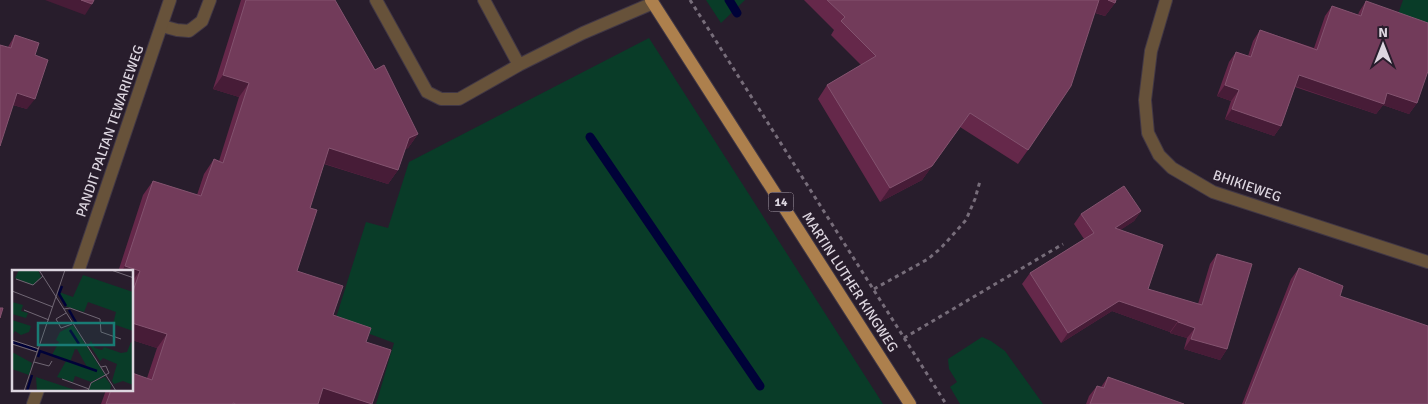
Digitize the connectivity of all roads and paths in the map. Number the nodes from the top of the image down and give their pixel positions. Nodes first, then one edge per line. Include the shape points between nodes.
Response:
1 (170, 0) edge
2 (210, 0) edge
3 (376, 0) edge
4 (484, 0) edge
5 (690, 0) edge
6 (1166, 0) edge
7 (652, 1) edge
8 (162, 26) junction
9 (519, 65) junction
10 (980, 181) dead end
11 (1063, 244) dead end
12 (1428, 262) edge
13 (79, 270) edge
14 (874, 289) junction
15 (904, 338) junction
16 (37, 392) edge
17 (33, 404) edge
18 (910, 404) edge
19 (946, 404) edge

1 - 8 street, PANDIT PALTAN TEWARIEWEG
2 - 8 street via 202,20 189,31
3 - 9 street via 427,92 441,99 459,99
4 - 9 street
5 - 14 path
6 - 12 street, BHIKIEWEG via 1151,51 1145,100 1148,133 1160,155 1172,168 1213,192
7 - 9 street
7 - 18 main road, MARTIN LUTHER KINGWEG / 14
8 - 13 street, PANDIT PALTAN TEWARIEWEG
10 - 14 path via 966,220 940,248 928,259
11 - 15 path
14 - 15 path
15 - 19 path
16 - 17 street

